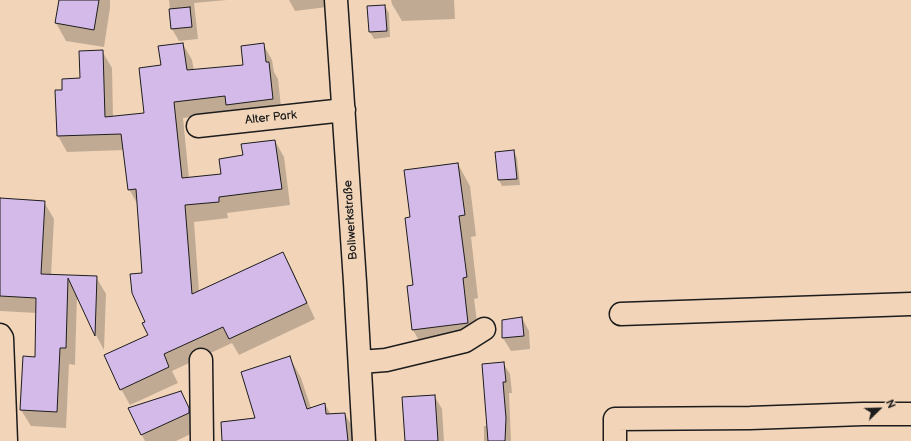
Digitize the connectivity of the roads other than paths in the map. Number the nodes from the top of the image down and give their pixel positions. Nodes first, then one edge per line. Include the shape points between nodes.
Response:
1 (336, 0) edge
2 (344, 110) junction
3 (198, 126) dead end
4 (911, 304) edge
5 (621, 314) dead end
6 (484, 329) dead end
7 (0, 335) edge
8 (201, 360) dead end
9 (360, 362) junction
10 (911, 414) edge
11 (6, 441) edge
12 (202, 441) edge
13 (364, 441) edge
14 (615, 441) edge

1 - 2 street, Bollwerkstraße
2 - 3 street, Alter Park
2 - 9 street, Bollwerkstraße
4 - 5 street
6 - 9 street via 465,341 386,360
7 - 11 street
8 - 12 street
9 - 13 street, Bollwerkstraße
10 - 14 street via 615,419

